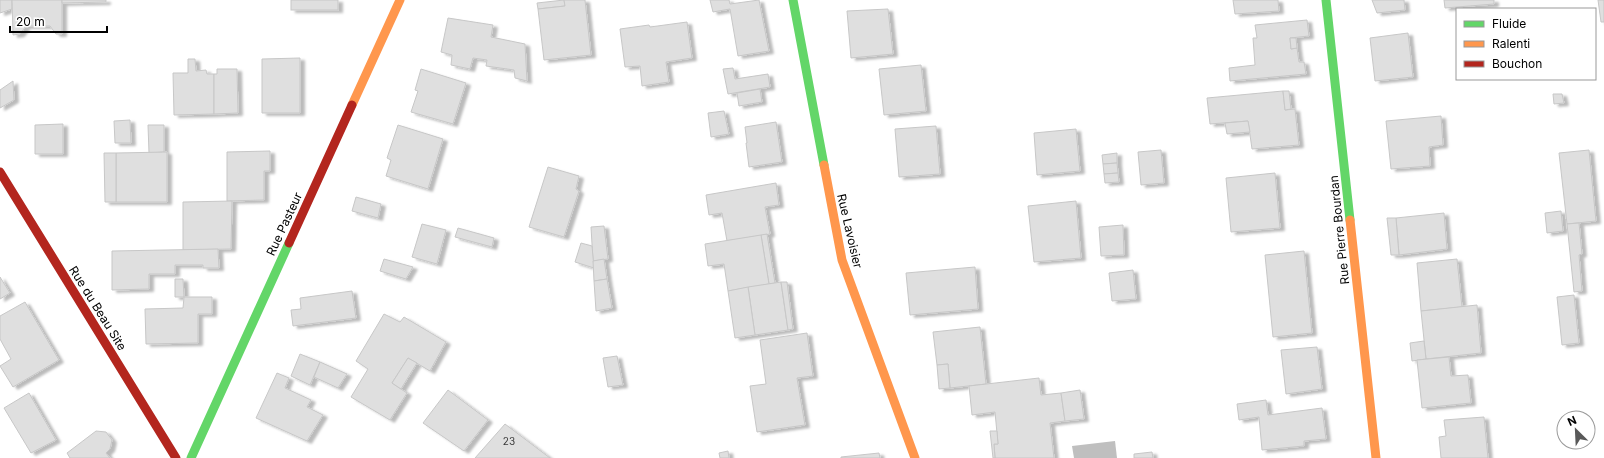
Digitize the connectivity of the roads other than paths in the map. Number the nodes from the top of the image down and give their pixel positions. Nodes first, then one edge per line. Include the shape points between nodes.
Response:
1 (400, 0) edge
2 (793, 0) edge
3 (1326, 0) edge
4 (0, 172) edge
5 (176, 458) edge
6 (191, 458) edge
7 (914, 458) edge
8 (1376, 458) edge

1 - 6 street, Rue Pasteur
2 - 7 street, Rue Lavoisier via 842,260
3 - 8 street, Rue Pierre Bourdan
4 - 5 street, Rue du Beau Site

